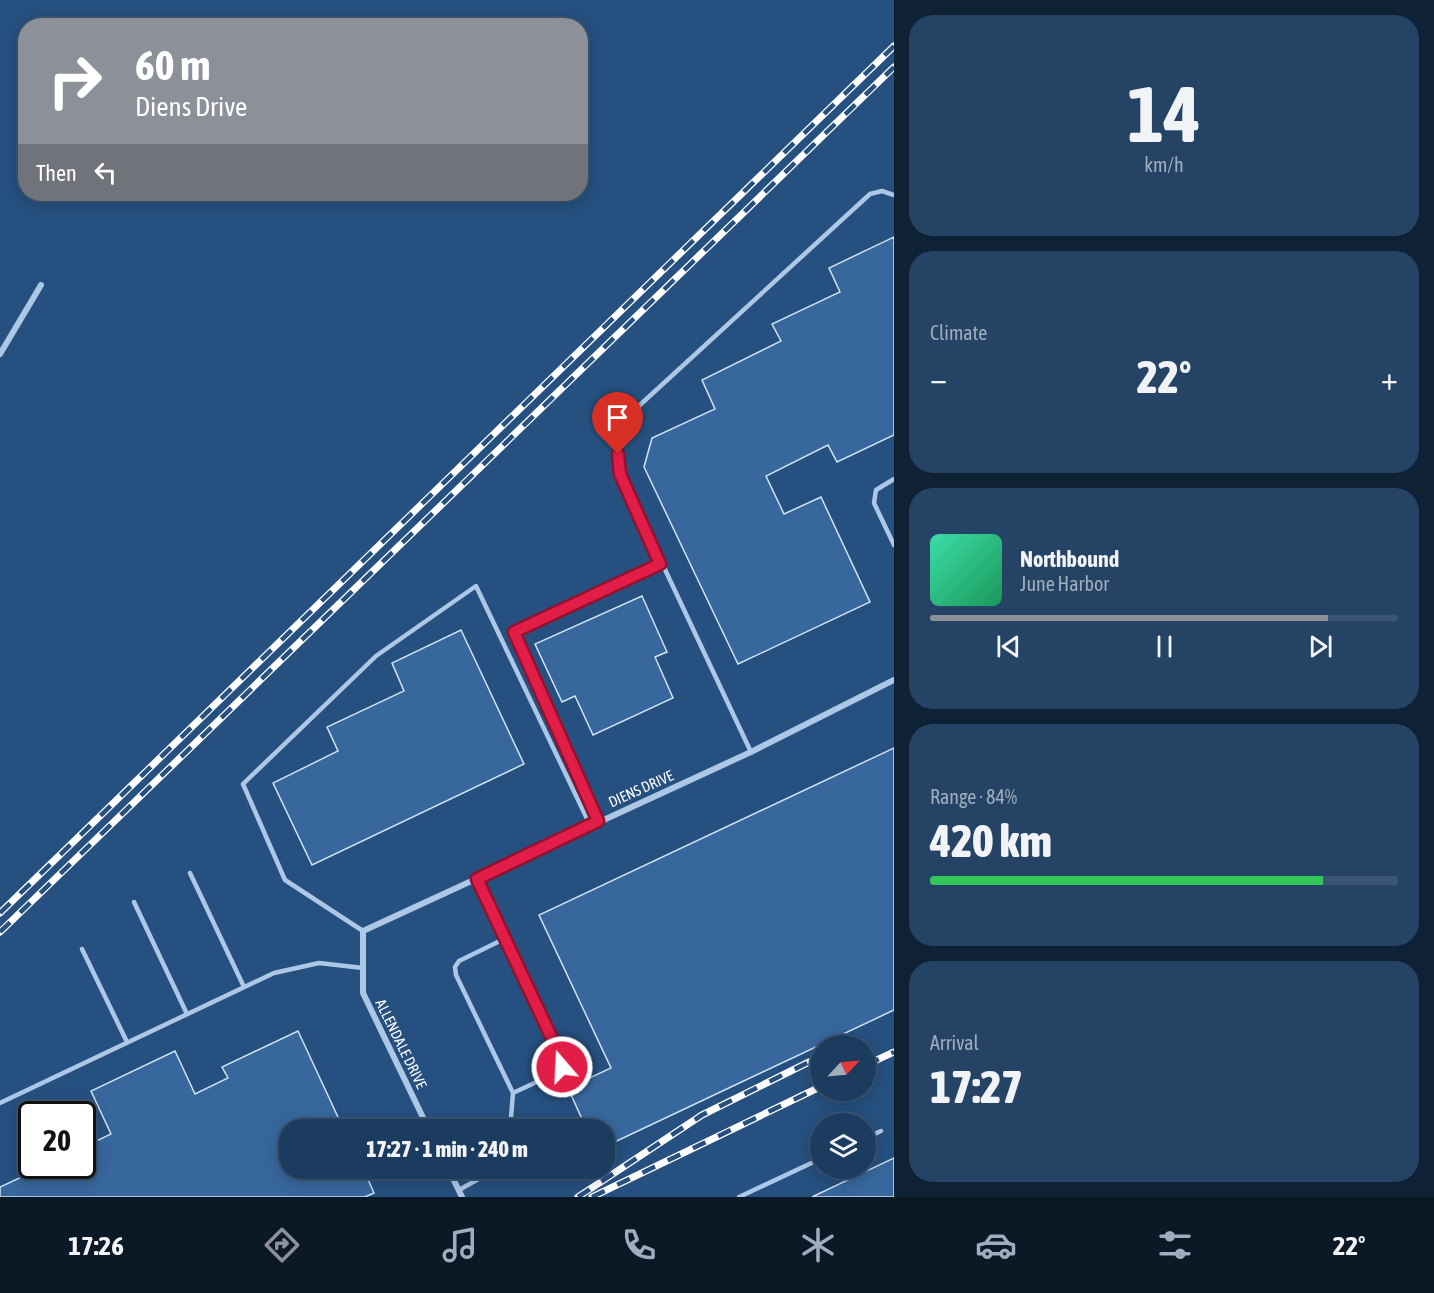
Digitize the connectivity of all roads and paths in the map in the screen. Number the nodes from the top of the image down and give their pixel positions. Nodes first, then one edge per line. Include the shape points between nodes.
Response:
1 (894, 195) edge
2 (41, 285) dead end
3 (0, 354) edge
4 (894, 479) edge
5 (894, 545) edge
6 (660, 564) junction
7 (894, 680) edge
8 (751, 752) junction
9 (598, 821) junction
10 (590, 825) junction
11 (190, 873) dead end
12 (477, 879) junction
13 (134, 902) dead end
14 (363, 931) junction
15 (506, 938) junction
16 (82, 949) dead end
17 (363, 968) junction
18 (244, 987) junction
19 (187, 1014) junction
20 (128, 1042) junction
21 (513, 1093) junction
22 (0, 1103) edge
23 (424, 1119) edge
24 (511, 1119) edge
25 (881, 1131) dead end
26 (876, 1133) edge
27 (810, 1164) edge
28 (454, 1179) edge
29 (478, 1179) edge
30 (459, 1190) junction
31 (462, 1197) edge
32 (739, 1197) edge

1 - 6 lane via 882,191 870,194 669,377 624,426 618,441 620,474
2 - 3 street
4 - 5 lane via 876,490 873,503
6 - 8 lane
6 - 9 lane via 514,632
7 - 8 street, DIENS DRIVE
8 - 9 street, DIENS DRIVE
9 - 10 street, DIENS DRIVE
10 - 12 street, DIENS DRIVE
10 - 14 lane via 476,586 376,656 243,783 285,880
11 - 18 lane
12 - 14 street, DIENS DRIVE
12 - 15 lane
13 - 19 lane
14 - 17 street, ALLENDALE DRIVE
15 - 21 lane via 563,1062 560,1071
15 - 21 lane via 459,961 455,967
16 - 20 lane
17 - 18 lane via 310,964 274,973
17 - 23 street, ALLENDALE DRIVE via 363,993
18 - 19 lane
19 - 20 lane
20 - 22 lane
21 - 24 lane
25 - 26 lane
27 - 32 lane
28 - 30 street
29 - 30 lane
30 - 31 street

